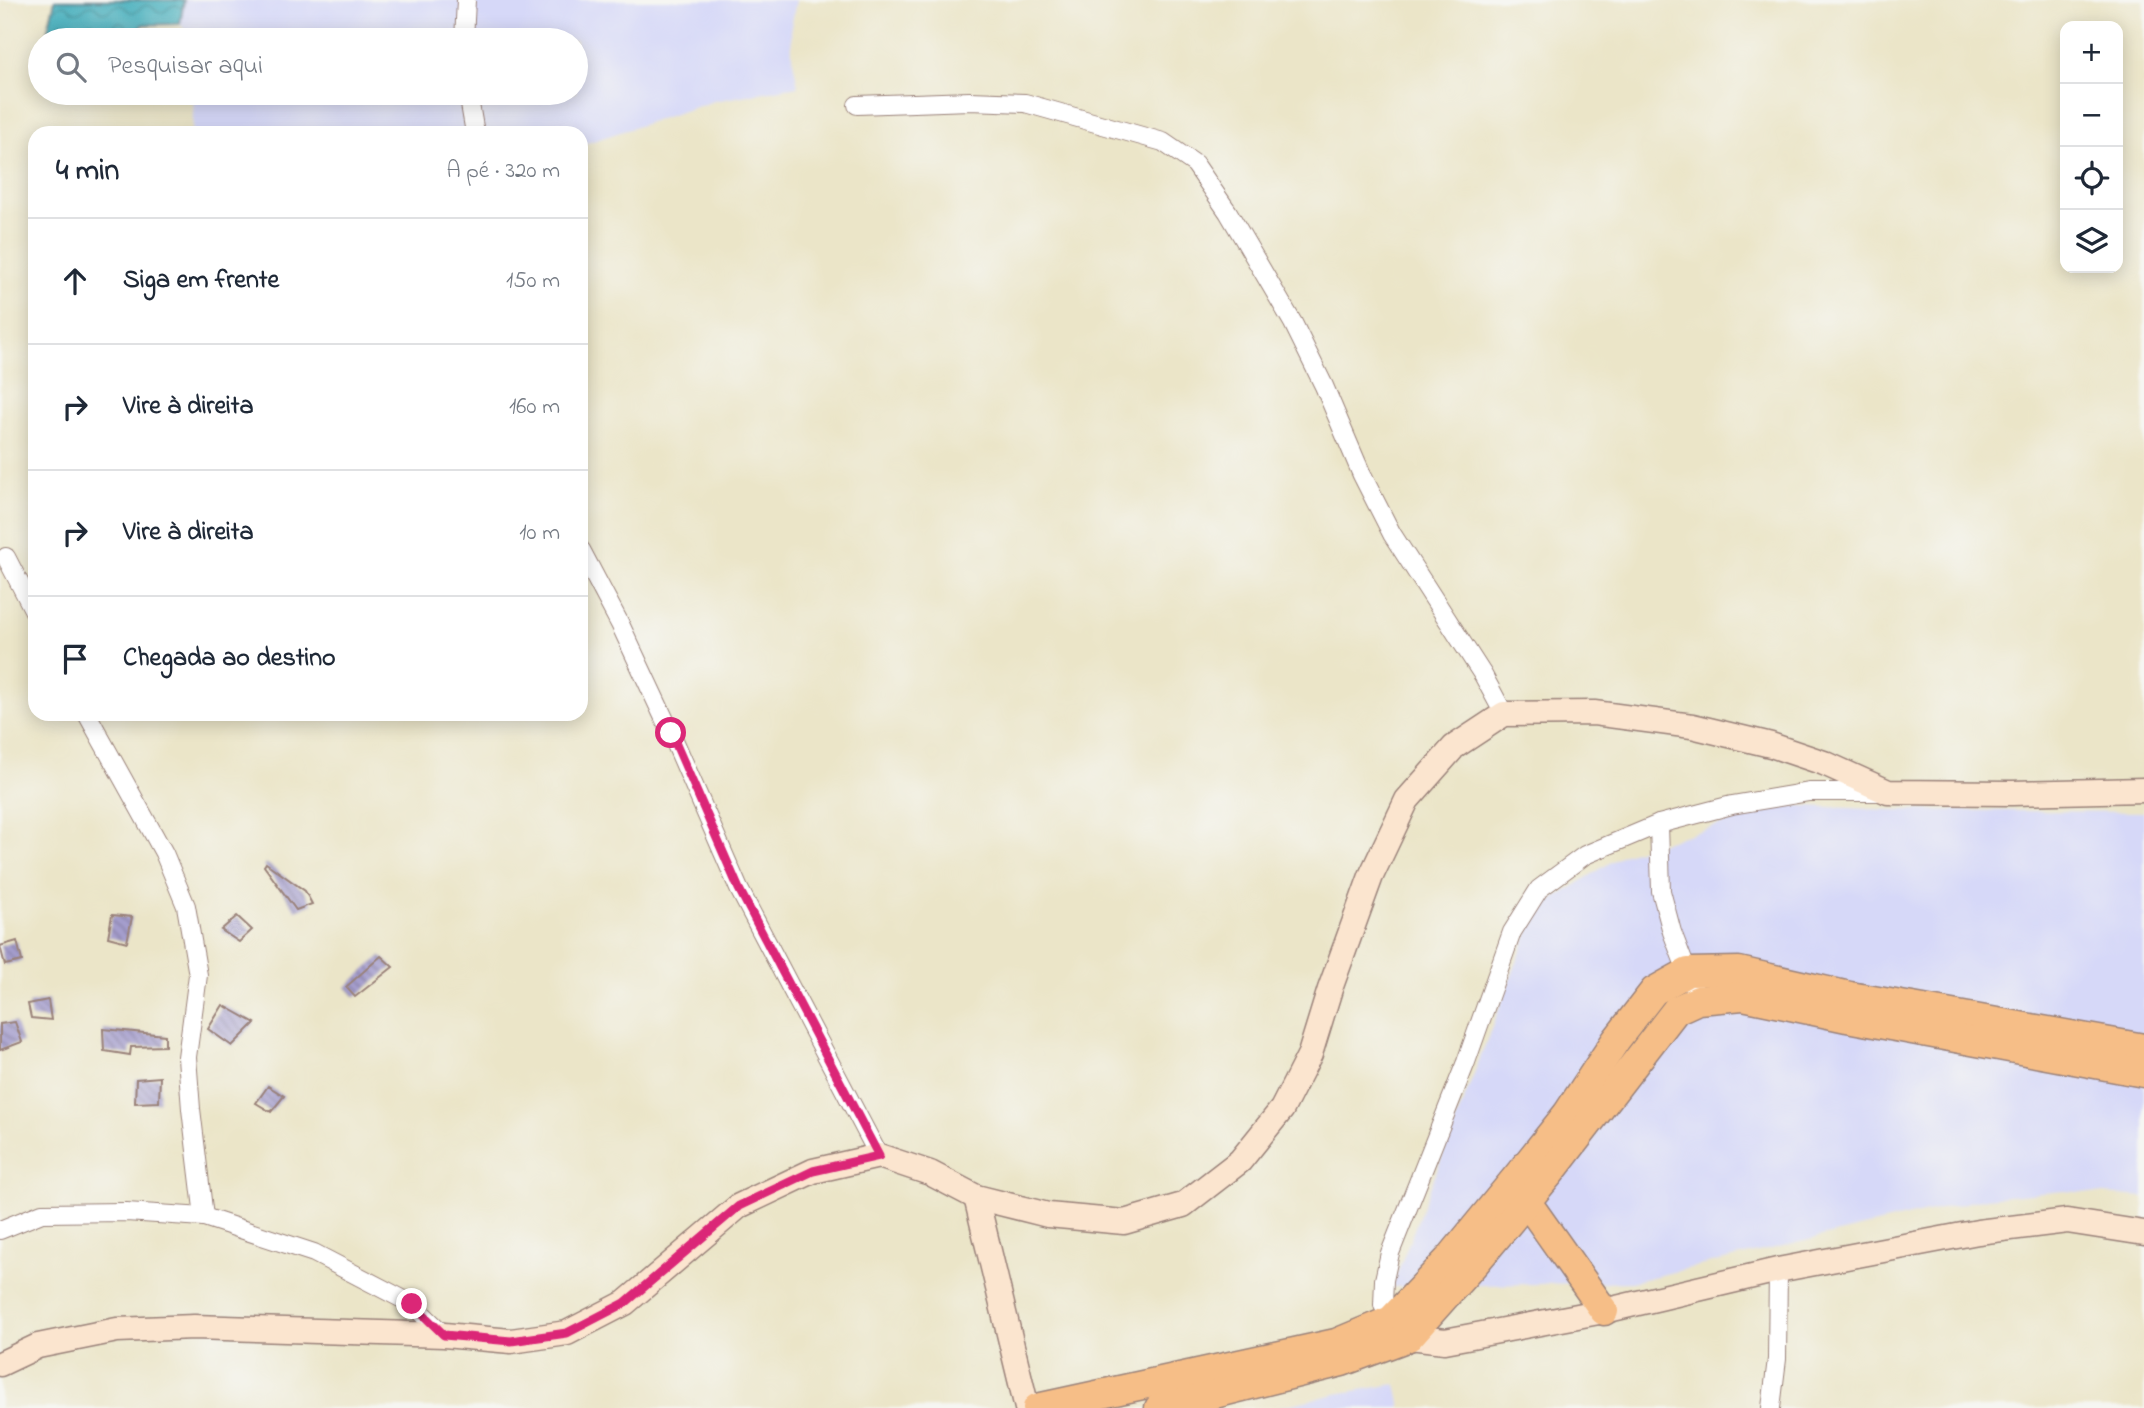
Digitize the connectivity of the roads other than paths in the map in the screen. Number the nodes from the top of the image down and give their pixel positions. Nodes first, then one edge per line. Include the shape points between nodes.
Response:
1 (466, 0) edge
2 (465, 28) edge
3 (470, 105) edge
4 (858, 105) dead end
5 (474, 126) edge
6 (6, 557) dead end
7 (588, 563) edge
8 (28, 599) edge
9 (1504, 714) junction
10 (91, 721) edge
11 (2144, 790) edge
12 (1888, 792) junction
13 (1659, 824) junction
14 (1688, 972) junction
15 (1698, 1000) junction
16 (2043, 1042) junction
17 (2144, 1048) edge
18 (2144, 1073) edge
19 (879, 1156) junction
20 (975, 1197) junction
21 (1527, 1202) junction
22 (204, 1216) junction
23 (0, 1230) edge
24 (2144, 1233) edge
25 (1778, 1270) junction
26 (1604, 1311) junction
27 (1400, 1329) junction
28 (444, 1335) junction
29 (0, 1364) edge
30 (1027, 1408) edge
31 (1037, 1408) edge
32 (1159, 1408) edge
33 (1771, 1408) edge

1 - 2 street
3 - 5 street
4 - 9 street via 1025,103 1163,142 1195,164 1293,323 1392,534
6 - 8 street
7 - 19 street via 671,733 739,889
9 - 12 street via 1594,713 1692,726 1771,745
9 - 20 street via 1454,747 1407,800 1371,876 1310,1054 1282,1109 1240,1161 1183,1205 1124,1222 1048,1215
10 - 22 street via 164,853 186,906 198,975 187,1057
11 - 12 street
12 - 13 street via 1809,792
13 - 14 street via 1661,891
13 - 27 street via 1585,855 1539,889 1513,932 1390,1253 1382,1305
14 - 15 street
14 - 16 main road via 1740,971
14 - 27 main road via 1654,991 1567,1114 1450,1258
15 - 16 main road via 1743,996
15 - 21 main road via 1676,1010
16 - 17 main road
16 - 18 main road
19 - 20 street via 930,1173
19 - 28 street via 813,1171 739,1206 625,1303 567,1333 511,1341
20 - 30 street
21 - 26 main road
21 - 27 main road
22 - 23 street via 42,1213
22 - 28 street via 314,1253 412,1304
24 - 25 street via 2067,1221 1978,1232
25 - 26 street
25 - 33 street via 1777,1359
26 - 27 street via 1445,1341
27 - 31 main road
27 - 32 main road via 1342,1362
28 - 29 street via 194,1327 117,1330 38,1346

